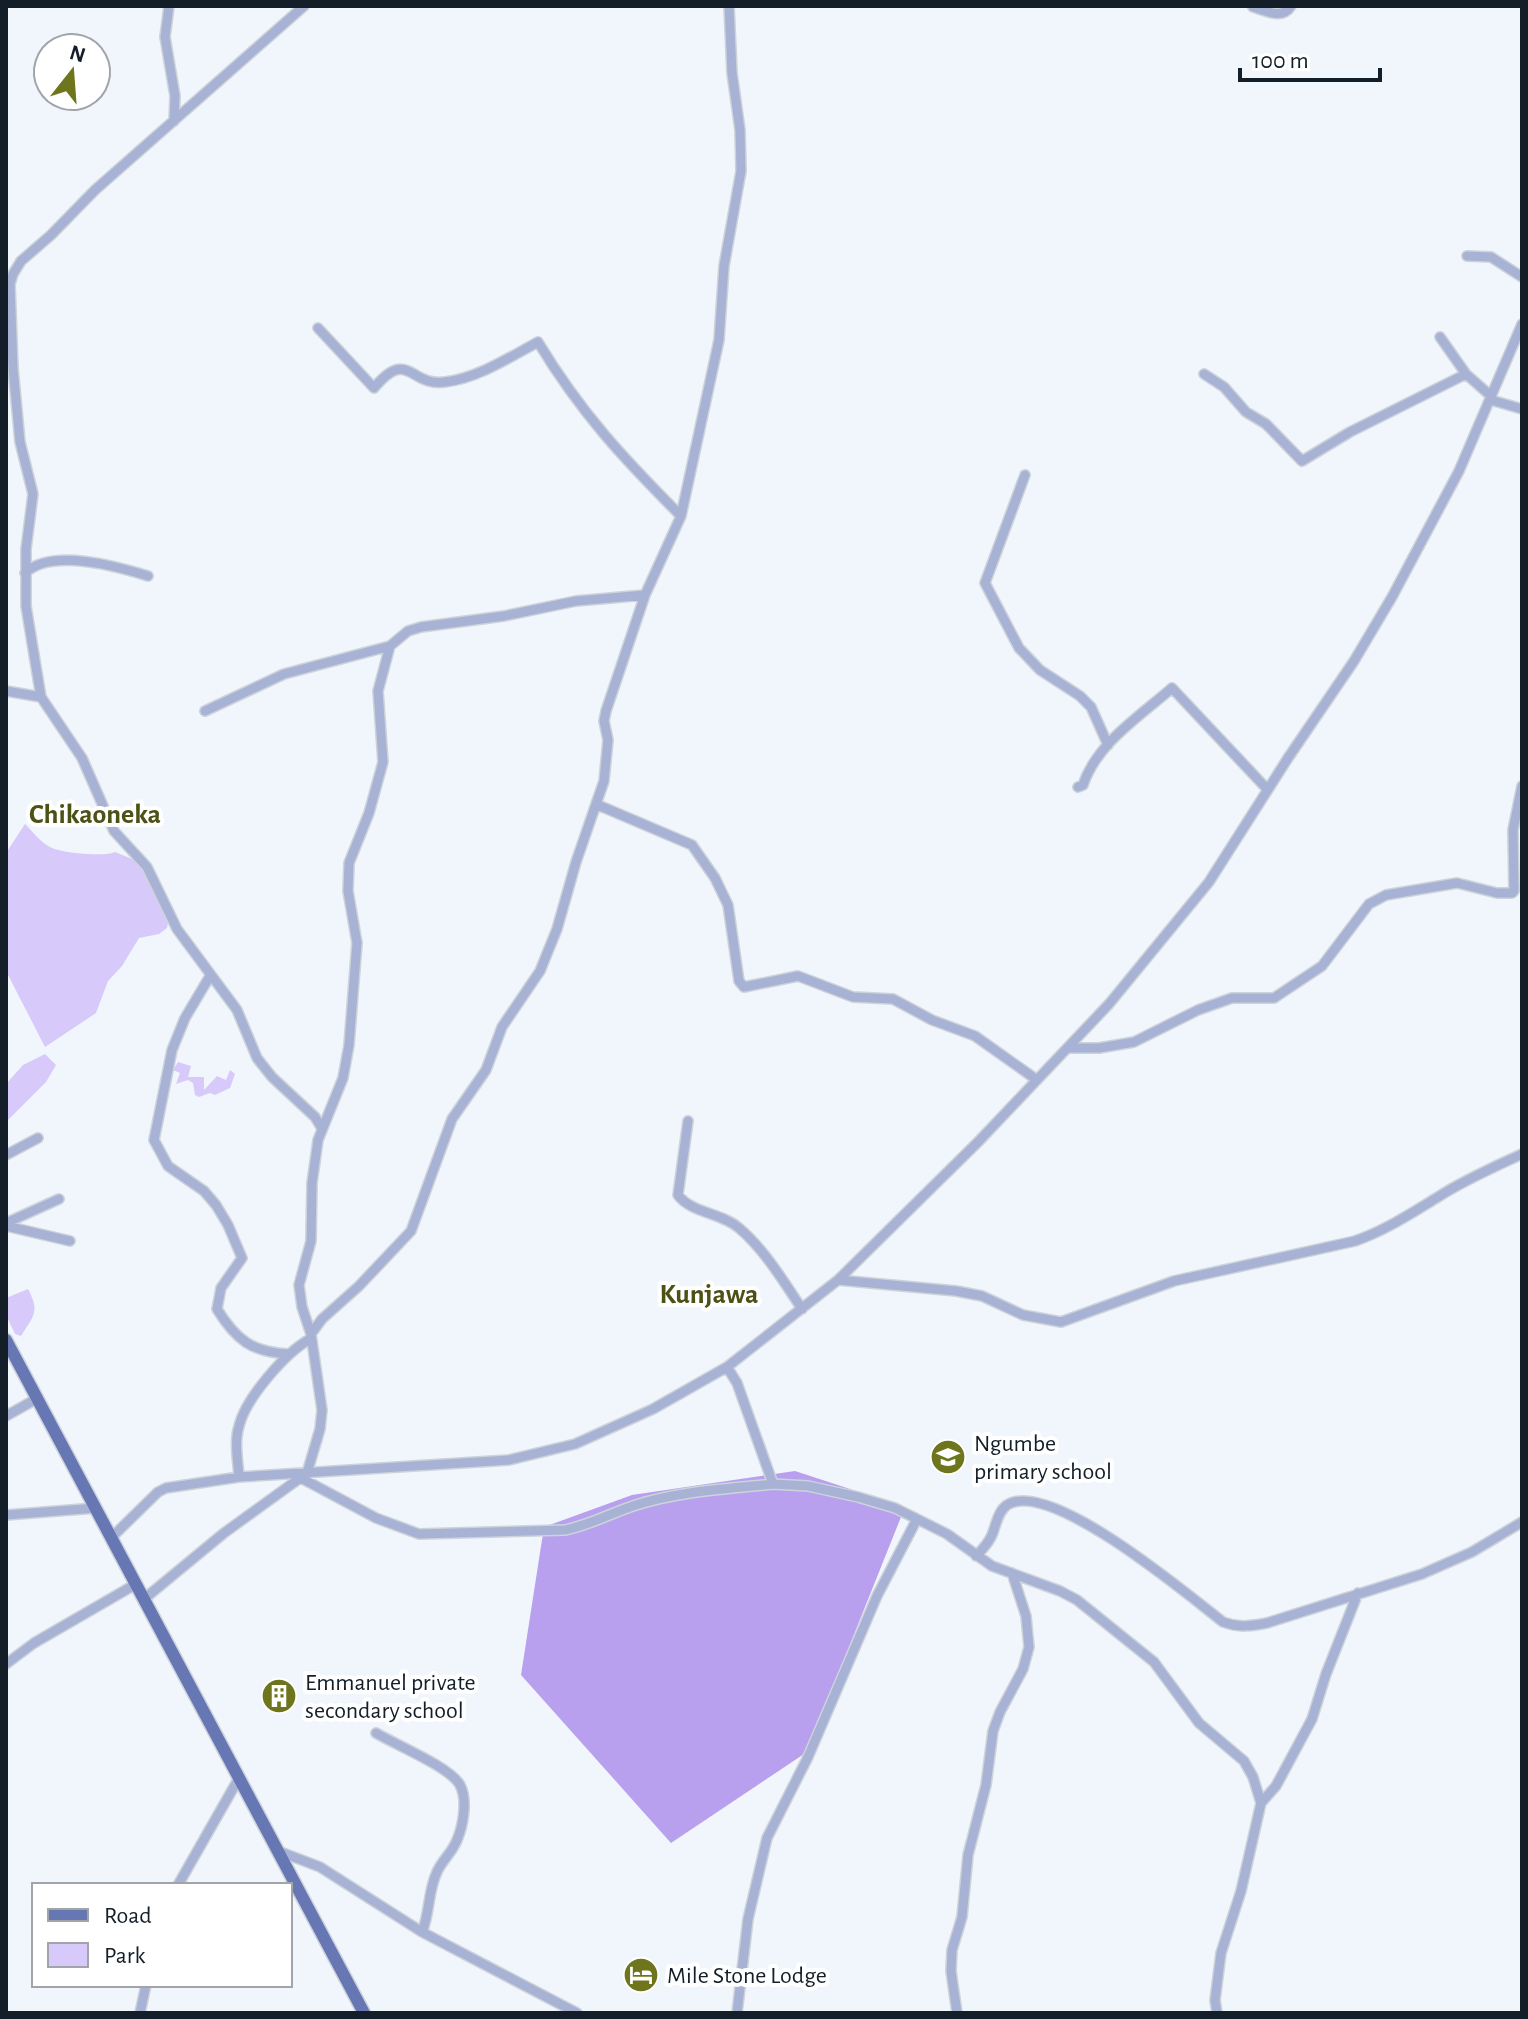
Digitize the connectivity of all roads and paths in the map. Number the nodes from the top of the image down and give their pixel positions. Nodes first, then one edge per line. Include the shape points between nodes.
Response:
1 (169, 6) edge
2 (304, 6) edge
3 (729, 6) edge
4 (1291, 6) edge
5 (1253, 7) edge
6 (174, 121) junction
7 (1467, 256) dead end
8 (1522, 277) edge
9 (1522, 324) edge
10 (318, 328) dead end
11 (1440, 337) dead end
12 (1204, 374) dead end
13 (1466, 374) junction
14 (1492, 399) junction
15 (1522, 409) edge
16 (1025, 475) dead end
17 (681, 516) junction
18 (25, 573) junction
19 (148, 576) dead end
20 (645, 595) junction
21 (390, 646) junction
22 (6, 691) edge
23 (41, 697) junction
24 (205, 711) dead end
25 (1108, 745) junction
26 (1522, 786) edge
27 (1078, 787) dead end
28 (1267, 789) junction
29 (598, 805) junction
30 (1518, 889) edge
31 (210, 976) junction
32 (1068, 1048) junction
33 (1037, 1080) junction
34 (688, 1121) dead end
35 (321, 1127) junction
36 (38, 1138) dead end
37 (1522, 1154) edge
38 (6, 1155) edge
39 (59, 1199) dead end
40 (6, 1224) edge
41 (70, 1241) dead end
42 (838, 1280) junction
43 (802, 1309) junction
44 (311, 1336) junction
45 (6, 1340) edge
46 (288, 1354) junction
47 (727, 1367) junction
48 (38, 1398) junction
49 (6, 1416) edge
50 (304, 1475) junction
51 (239, 1477) junction
52 (773, 1484) junction
53 (96, 1508) junction
54 (6, 1515) edge
55 (917, 1519) junction
56 (1522, 1522) edge
57 (111, 1538) junction
58 (976, 1556) junction
59 (1012, 1573) junction
60 (136, 1584) junction
61 (1358, 1593) junction
62 (144, 1599) junction
63 (6, 1664) edge
64 (376, 1733) dead end
65 (239, 1778) junction
66 (1261, 1803) junction
67 (278, 1851) junction
68 (179, 1883) edge
69 (422, 1932) junction
70 (146, 1987) edge
71 (140, 2013) edge
72 (364, 2013) edge
73 (577, 2013) edge
74 (737, 2013) edge
75 (957, 2013) edge
76 (1217, 2013) edge

1 - 6 street via 166,46
2 - 6 street
3 - 17 street via 740,188 726,251 717,354
4 - 5 street via 1281,15
6 - 18 street via 21,261 11,279 20,442 33,494
7 - 8 street via 1491,257
9 - 14 street
10 - 17 street via 374,388 396,369 433,383 450,382 504,362 538,342 587,416
11 - 13 street
12 - 13 street via 1304,461
13 - 14 street
14 - 15 street
14 - 28 street via 1392,597
16 - 25 street via 985,583 1019,648 1091,707
17 - 20 street
18 - 19 street via 39,563 57,561
18 - 23 street
20 - 21 street via 421,627
20 - 29 street via 606,711 608,740
21 - 24 street via 284,674
21 - 35 street via 378,691 383,762 347,882 357,943 349,1045 343,1078
22 - 23 street
23 - 31 street via 82,758 114,831 147,867 177,929
25 - 27 street
25 - 28 street via 1172,688
26 - 30 street via 1513,830
28 - 32 street via 1209,882
29 - 33 street via 692,845 728,905 744,987 798,976 853,997 893,999 975,1036
29 - 44 street via 540,971 502,1027 486,1070 452,1119 411,1231
30 - 32 street via 1509,895 1457,883 1386,895 1369,904 1318,970 1274,998 1232,998 1134,1042
31 - 35 street via 237,1010 257,1058
31 - 46 street via 172,1050 154,1140 168,1166 216,1205 242,1258 217,1297 221,1317 257,1350
32 - 33 street
33 - 42 street
34 - 43 street via 678,1195 740,1228
35 - 44 street via 312,1183 311,1241 299,1285
36 - 38 street
37 - 42 street via 1380,1232 1174,1281 1061,1322 1023,1315 982,1296 956,1291
39 - 40 street
40 - 41 street
42 - 43 street
43 - 47 street
44 - 46 street
44 - 50 street via 322,1410
45 - 48 main road
46 - 51 street via 240,1422
47 - 50 street via 602,1434 543,1453
47 - 52 street
48 - 49 street
48 - 53 main road
50 - 51 street
50 - 52 street via 376,1518 419,1534 565,1530 653,1500
50 - 62 street
51 - 57 street via 163,1489
52 - 55 street via 858,1497
53 - 54 street
53 - 57 main road
55 - 58 street
55 - 74 street via 767,1838 748,1919
56 - 61 street via 1422,1574
57 - 60 main road
58 - 59 street
58 - 61 street via 1005,1506 1025,1501 1063,1511 1109,1537 1234,1626 1267,1623
59 - 66 street via 1077,1600 1139,1648 1199,1723 1244,1761
59 - 75 street via 1026,1616 1029,1647 995,1722 968,1855 951,1962
60 - 62 main road
60 - 63 street
61 - 66 street via 1312,1719
62 - 65 main road
64 - 69 street via 438,1766 462,1787 459,1834 436,1872
65 - 67 main road
65 - 68 street
66 - 76 street via 1221,1953
67 - 69 street via 320,1867
67 - 72 main road
69 - 73 street
70 - 71 street

